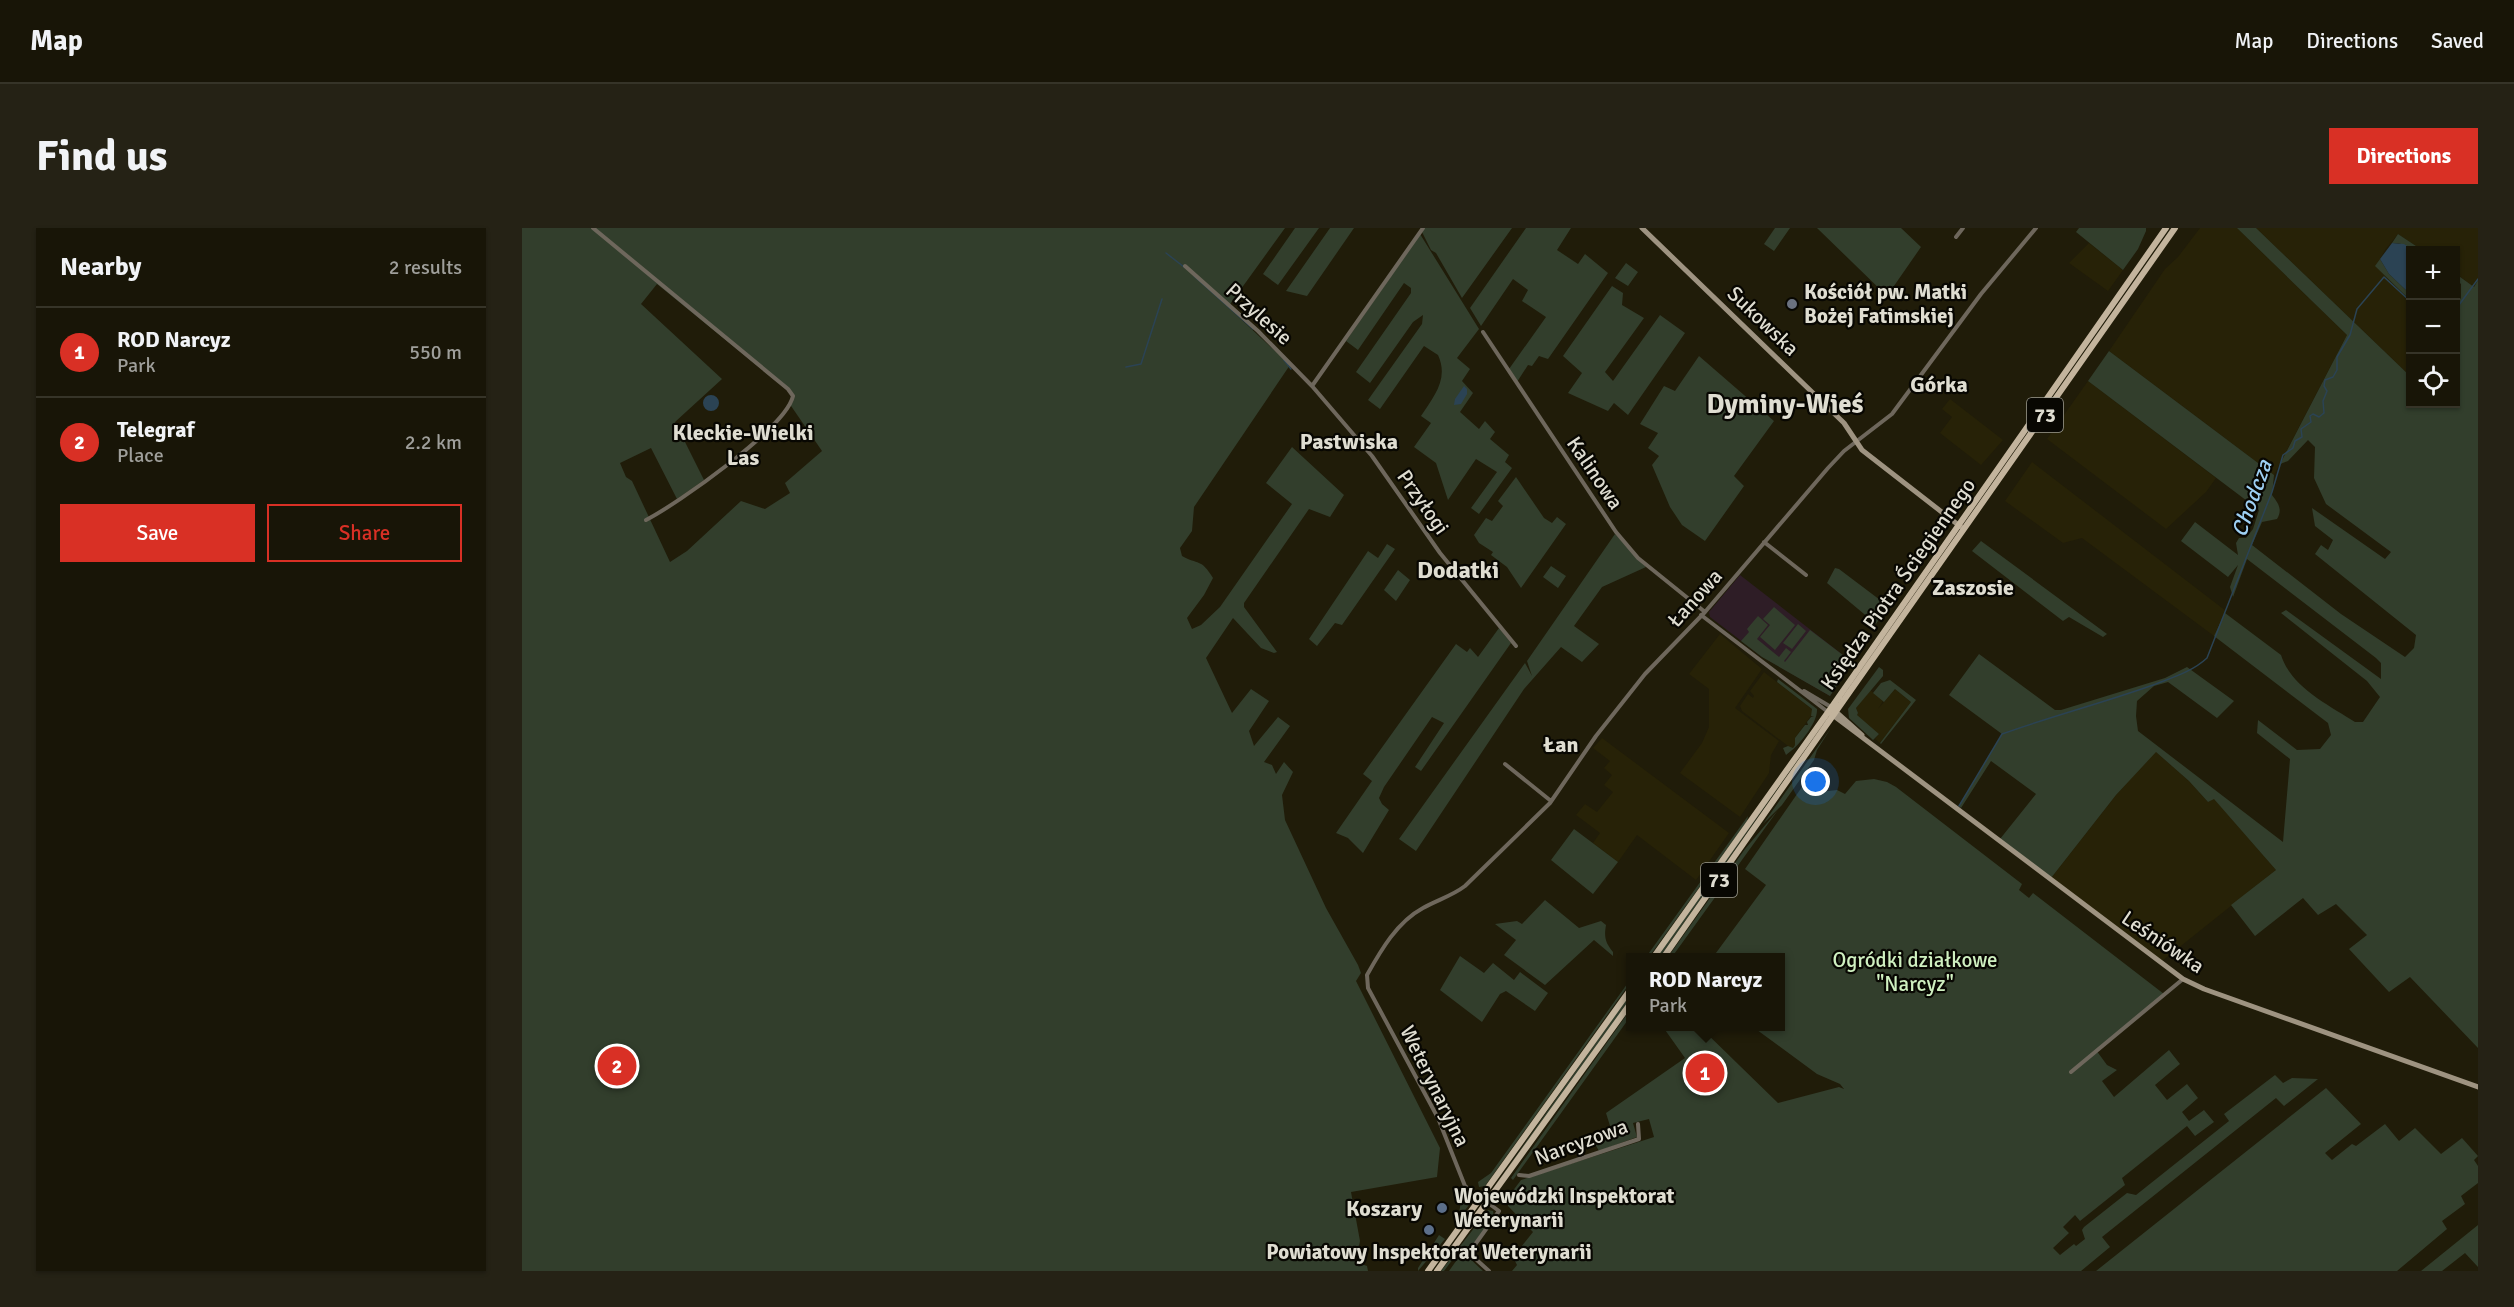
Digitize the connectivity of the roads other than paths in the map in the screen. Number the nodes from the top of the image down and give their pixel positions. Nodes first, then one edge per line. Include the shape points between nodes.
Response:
1 (593, 228) edge
2 (1423, 228) edge
3 (1642, 228) edge
4 (1963, 228) edge
5 (2036, 228) edge
6 (2166, 228) edge
7 (2175, 228) edge
8 (1956, 237) dead end
9 (1185, 266) dead end
10 (1483, 332) dead end
11 (1312, 386) junction
12 (1856, 442) junction
13 (646, 520) dead end
14 (1962, 528) junction
15 (1764, 542) junction
16 (1806, 574) dead end
17 (1703, 613) junction
18 (1516, 646) dead end
19 (1833, 712) junction
20 (1505, 764) dead end
21 (1551, 801) junction
22 (1656, 953) edge
23 (1667, 953) edge
24 (1366, 975) joint
25 (2184, 979) junction
26 (1626, 996) edge
27 (1626, 1009) edge
28 (2071, 1072) dead end
29 (2478, 1087) edge
30 (1638, 1124) dead end
31 (1648, 1137) dead end
32 (1640, 1139) junction
33 (1519, 1175) dead end
34 (1483, 1201) junction
35 (1428, 1271) edge
36 (1437, 1271) edge
37 (1489, 1271) edge

1 - 13 street via 793,396 767,431 734,459
2 - 11 street
3 - 12 street, Sukowska via 1844,423
4 - 8 street
5 - 12 street, Łanowa via 1981,294 1892,414
6 - 14 main road, Księdza Piotra Ściegiennego / 73
7 - 14 main road, Księdza Piotra Ściegiennego / 73
9 - 11 street, Przylesie
10 - 17 street, Kalinowa via 1616,532 1638,558
11 - 18 street, Przyłogi via 1372,456 1440,553
12 - 14 street, Sukowska via 1869,457
12 - 15 street, Łanowa via 1828,468
14 - 19 main road, Księdza Piotra Ściegiennego / 73
15 - 16 street
15 - 17 street, Łanowa
17 - 19 street, Kalinowa
17 - 21 street, Łanowa via 1642,678
19 - 22 main road, Księdza Piotra Ściegiennego / 73
19 - 23 main road, Księdza Piotra Ściegiennego / 73
19 - 25 street, Leśniówka
20 - 21 street
21 - 24 street, Łanowa via 1465,886 1404,921
24 - 34 street, Weterynaryjna via 1368,988 1438,1118 1465,1186
25 - 28 street
25 - 29 street, Leśniówka
26 - 34 main road
27 - 34 main road
30 - 32 street, Narcyzowa
31 - 32 street
32 - 33 street, Narcyzowa via 1529,1176
34 - 35 main road
34 - 36 main road
34 - 37 street via 1499,1211 1469,1253

